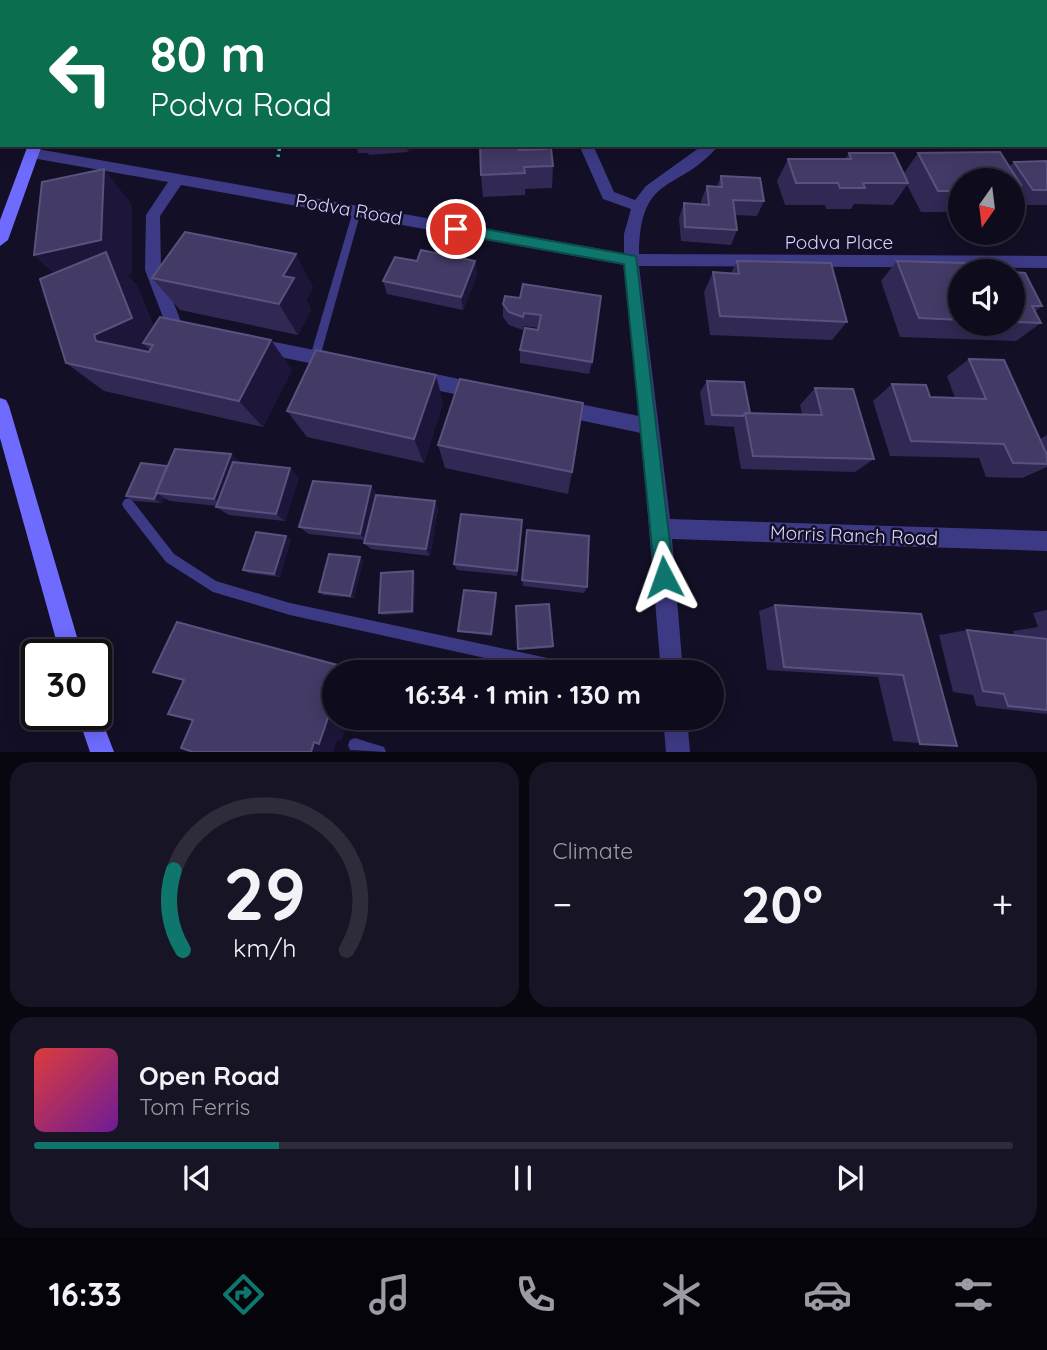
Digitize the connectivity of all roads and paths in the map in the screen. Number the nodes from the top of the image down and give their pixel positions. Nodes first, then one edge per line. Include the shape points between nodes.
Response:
1 (279, 147) edge
2 (587, 147) edge
3 (709, 147) edge
4 (33, 149) edge
5 (278, 157) dead end
6 (177, 180) junction
7 (637, 206) junction
8 (357, 211) junction
9 (0, 240) edge
10 (631, 260) junction
11 (1047, 262) edge
12 (202, 333) edge
13 (242, 342) edge
14 (315, 357) junction
15 (354, 365) edge
16 (394, 373) edge
17 (498, 395) edge
18 (538, 403) edge
19 (0, 406) edge
20 (648, 426) junction
21 (128, 503) edge
22 (661, 529) junction
23 (1047, 541) edge
24 (67, 639) edge
25 (525, 660) edge
26 (671, 660) edge
27 (95, 730) edge
28 (676, 730) edge
29 (355, 746) dead end
30 (102, 751) edge
31 (379, 751) edge
32 (678, 751) edge

1 - 5 path
2 - 7 street via 608,195
3 - 7 street via 657,184
4 - 6 street, Podva Road
4 - 9 main road
6 - 8 street, Podva Road
6 - 12 street via 153,215 153,270 175,328
7 - 10 street via 631,222
8 - 10 street, Podva Road
8 - 14 lane
10 - 11 street, Podva Place
10 - 20 street
13 - 14 street
14 - 15 street
16 - 17 street
18 - 20 street
19 - 24 main road
20 - 22 street
21 - 25 lane via 170,558 213,586 290,609
22 - 23 street, Morris Ranch Road
22 - 26 street
27 - 30 main road
28 - 32 street
29 - 31 lane

